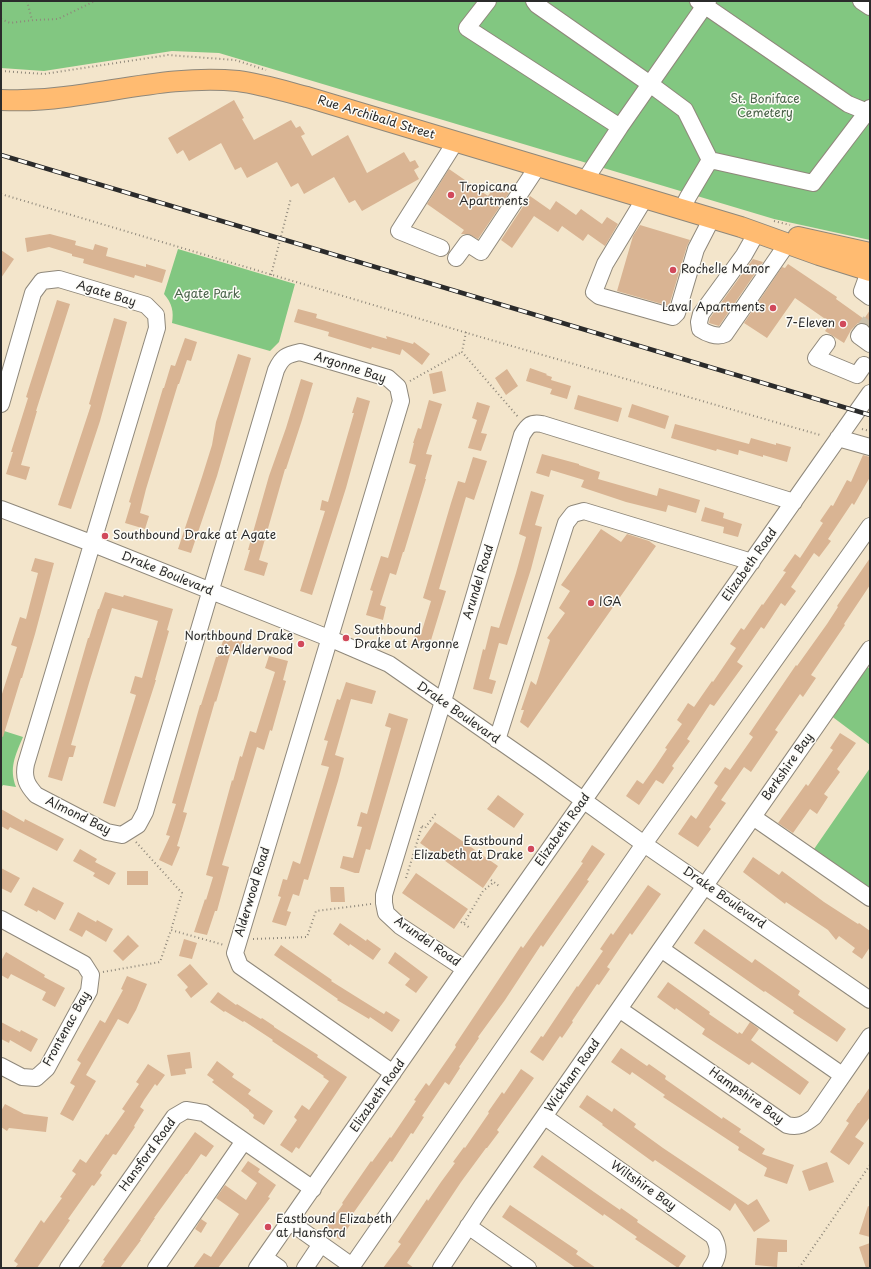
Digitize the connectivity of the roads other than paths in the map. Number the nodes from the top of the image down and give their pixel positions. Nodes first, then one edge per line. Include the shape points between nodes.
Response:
1 (488, 1) edge
2 (534, 1) edge
3 (861, 1) edge
4 (703, 3) edge
5 (870, 7) edge
6 (650, 84) junction
7 (1, 100) edge
8 (869, 110) edge
9 (620, 126) junction
10 (456, 141) junction
11 (710, 160) junction
12 (538, 166) junction
13 (585, 180) junction
14 (645, 198) junction
15 (682, 209) junction
16 (712, 218) junction
17 (749, 229) junction
18 (787, 244) junction
19 (441, 248) dead end
20 (456, 258) dead end
21 (869, 264) edge
22 (870, 298) edge
23 (827, 343) dead end
24 (867, 350) tunnel mouth
25 (870, 393) edge
26 (1, 404) edge
27 (838, 438) junction
28 (870, 447) edge
29 (794, 502) junction
30 (1, 509) edge
31 (870, 526) edge
32 (91, 543) junction
33 (752, 562) junction
34 (210, 591) junction
35 (331, 639) junction
36 (869, 654) edge
37 (443, 703) junction
38 (497, 740) junction
39 (584, 800) junction
40 (753, 817) junction
41 (644, 844) junction
42 (706, 885) junction
43 (870, 898) edge
44 (1, 919) edge
45 (661, 949) junction
46 (465, 969) junction
47 (870, 1000) edge
48 (620, 1009) junction
49 (870, 1036) edge
50 (1, 1066) edge
51 (393, 1073) junction
52 (842, 1075) junction
53 (544, 1117) junction
54 (244, 1141) junction
55 (313, 1189) junction
56 (290, 1222) junction
57 (468, 1226) junction
58 (321, 1244) junction
59 (261, 1263) edge
60 (354, 1267) edge
61 (68, 1268) edge
62 (156, 1268) edge
63 (279, 1268) edge
64 (305, 1268) edge
65 (441, 1268) edge
66 (528, 1268) edge
67 (711, 1268) edge

1 - 9 street via 467,28
2 - 6 street
3 - 5 street
4 - 6 street
4 - 8 street via 848,104
6 - 9 street
6 - 11 street via 685,110
7 - 10 main road, Rue Archibald Street via 63,98 168,82 238,81 307,97
8 - 11 street via 813,183
9 - 13 street
10 - 12 main road, Rue Archibald Street
10 - 19 street via 399,231
11 - 15 street
12 - 13 main road, Rue Archibald Street
12 - 20 street via 481,252 467,243
13 - 14 main road, Rue Archibald Street
14 - 15 main road, Rue Archibald Street
14 - 16 street via 605,264 594,292 599,296 673,317 678,313 696,249
15 - 16 main road, Rue Archibald Street
16 - 17 main road, Rue Archibald Street
17 - 18 main road, Rue Archibald Street
17 - 18 street via 744,255 701,314 700,329 704,332 720,336 725,334
17 - 21 main road, Rue Archibald Street via 822,242
18 - 21 main road, Rue Archibald Street via 819,255
21 - 22 street via 862,291
23 - 24 street via 816,358 856,375
25 - 27 street, Elizabeth Road
26 - 32 street, Agate Bay via 33,293 42,281 59,279 146,306 156,315 156,328
27 - 28 street
27 - 29 street, Elizabeth Road
29 - 33 street, Elizabeth Road
29 - 37 street, Arundel Road via 542,424 533,423 527,426 522,435
30 - 32 street, Drake Boulevard
31 - 41 street
32 - 34 street, Drake Boulevard
32 - 34 street, Almond Bay via 24,774 28,786 36,795 106,832 122,835 128,832 138,825 145,812
33 - 38 street via 584,511 573,514 566,523
33 - 39 street, Elizabeth Road
34 - 35 street, Drake Boulevard
34 - 35 street, Argonne Bay via 280,361 288,355 300,352 388,378 398,387 401,401
35 - 37 street, Drake Boulevard via 389,664
35 - 51 street, Alderwood Road via 235,953 240,966
36 - 40 street, Berkshire Bay
37 - 38 street, Drake Boulevard
37 - 46 street, Arundel Road via 384,895 384,903 386,913 400,926
38 - 39 street, Drake Boulevard
39 - 41 street, Drake Boulevard
39 - 46 street, Elizabeth Road
40 - 42 street, Berkshire Bay
40 - 43 street
41 - 42 street, Drake Boulevard
41 - 60 street
42 - 45 street, Wickham Road
42 - 47 street, Drake Boulevard
44 - 50 street, Frontenac Bay via 84,964 91,974 90,991 47,1068 36,1078 22,1077
45 - 48 street, Wickham Road
45 - 52 street
46 - 51 street, Elizabeth Road
48 - 52 street, Hampshire Bay via 787,1125 804,1125 814,1117
48 - 53 street, Wickham Road
49 - 52 street, Hampshire Bay
51 - 55 street, Elizabeth Road
53 - 57 street, Wickham Road
53 - 67 street, Wiltshire Bay via 713,1236 718,1244 719,1254
54 - 55 street, Hansford Road
54 - 61 street, Hansford Road via 204,1112 186,1110 174,1117
54 - 62 street
55 - 56 street, Elizabeth Road
56 - 58 street
56 - 59 street, Elizabeth Road
57 - 65 street, Wickham Road
57 - 66 street
58 - 60 street
58 - 64 street
59 - 63 street

